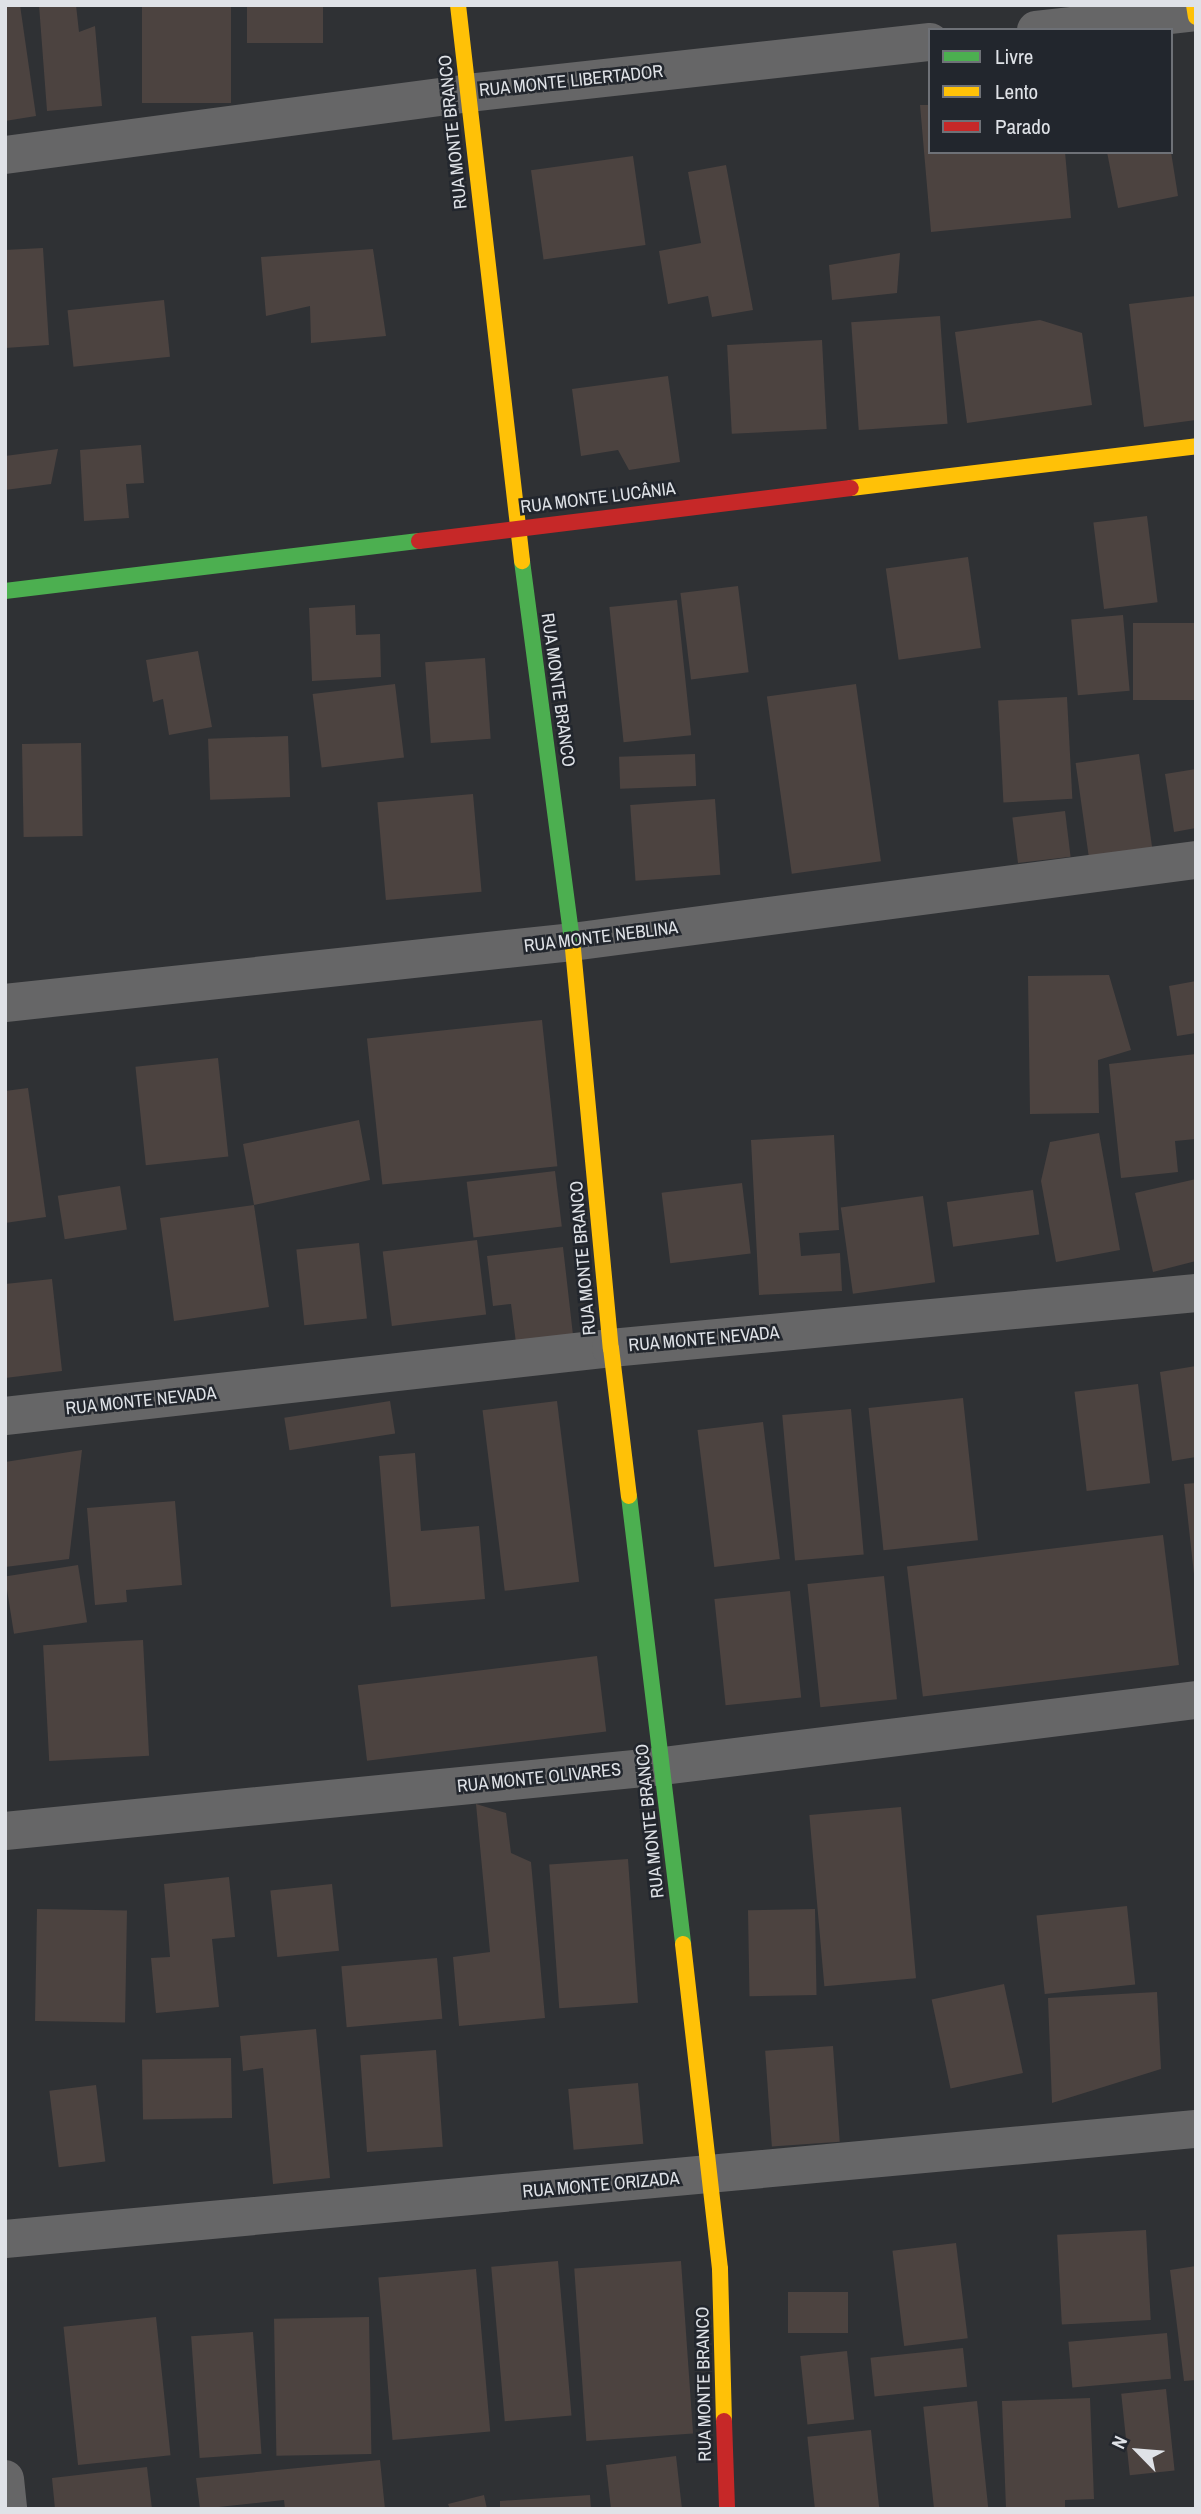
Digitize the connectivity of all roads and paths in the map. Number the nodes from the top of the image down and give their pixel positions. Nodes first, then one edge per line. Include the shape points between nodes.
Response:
1 (458, 5) edge
2 (1195, 5) edge
3 (1196, 14) edge
4 (1056, 28) edge
5 (928, 41) edge
6 (468, 93) junction
7 (5, 155) edge
8 (1196, 446) edge
9 (517, 527) junction
10 (5, 591) edge
11 (1196, 860) edge
12 (572, 942) junction
13 (5, 1003) edge
14 (1196, 1293) edge
15 (611, 1348) junction
16 (5, 1416) edge
17 (1196, 1700) edge
18 (663, 1766) junction
19 (5, 1831) edge
20 (1196, 2129) edge
21 (708, 2175) junction
22 (5, 2239) edge
23 (5, 2479) edge
24 (8, 2509) edge
25 (727, 2509) edge

1 - 6 street, RUA MONTE BRANCO
2 - 3 street
3 - 4 street
5 - 6 street, RUA MONTE LIBERTADOR
6 - 7 street, RUA MONTE LIBERTADOR
6 - 9 street, RUA MONTE BRANCO
8 - 9 street, RUA MONTE LUCÂNIA
9 - 10 street, RUA MONTE LUCÂNIA
9 - 12 street, RUA MONTE BRANCO
11 - 12 street, RUA MONTE NEBLINA
12 - 13 street, RUA MONTE NEBLINA
12 - 15 street, RUA MONTE BRANCO
14 - 15 street, RUA MONTE NEVADA
15 - 16 street, RUA MONTE NEVADA
15 - 18 street, RUA MONTE BRANCO
17 - 18 street, RUA MONTE OLIVARES
18 - 19 street, RUA MONTE OLIVARES
18 - 21 street, RUA MONTE BRANCO
20 - 21 street, RUA MONTE ORIZADA
21 - 22 street, RUA MONTE ORIZADA
21 - 25 street, RUA MONTE BRANCO via 720,2269
23 - 24 street

